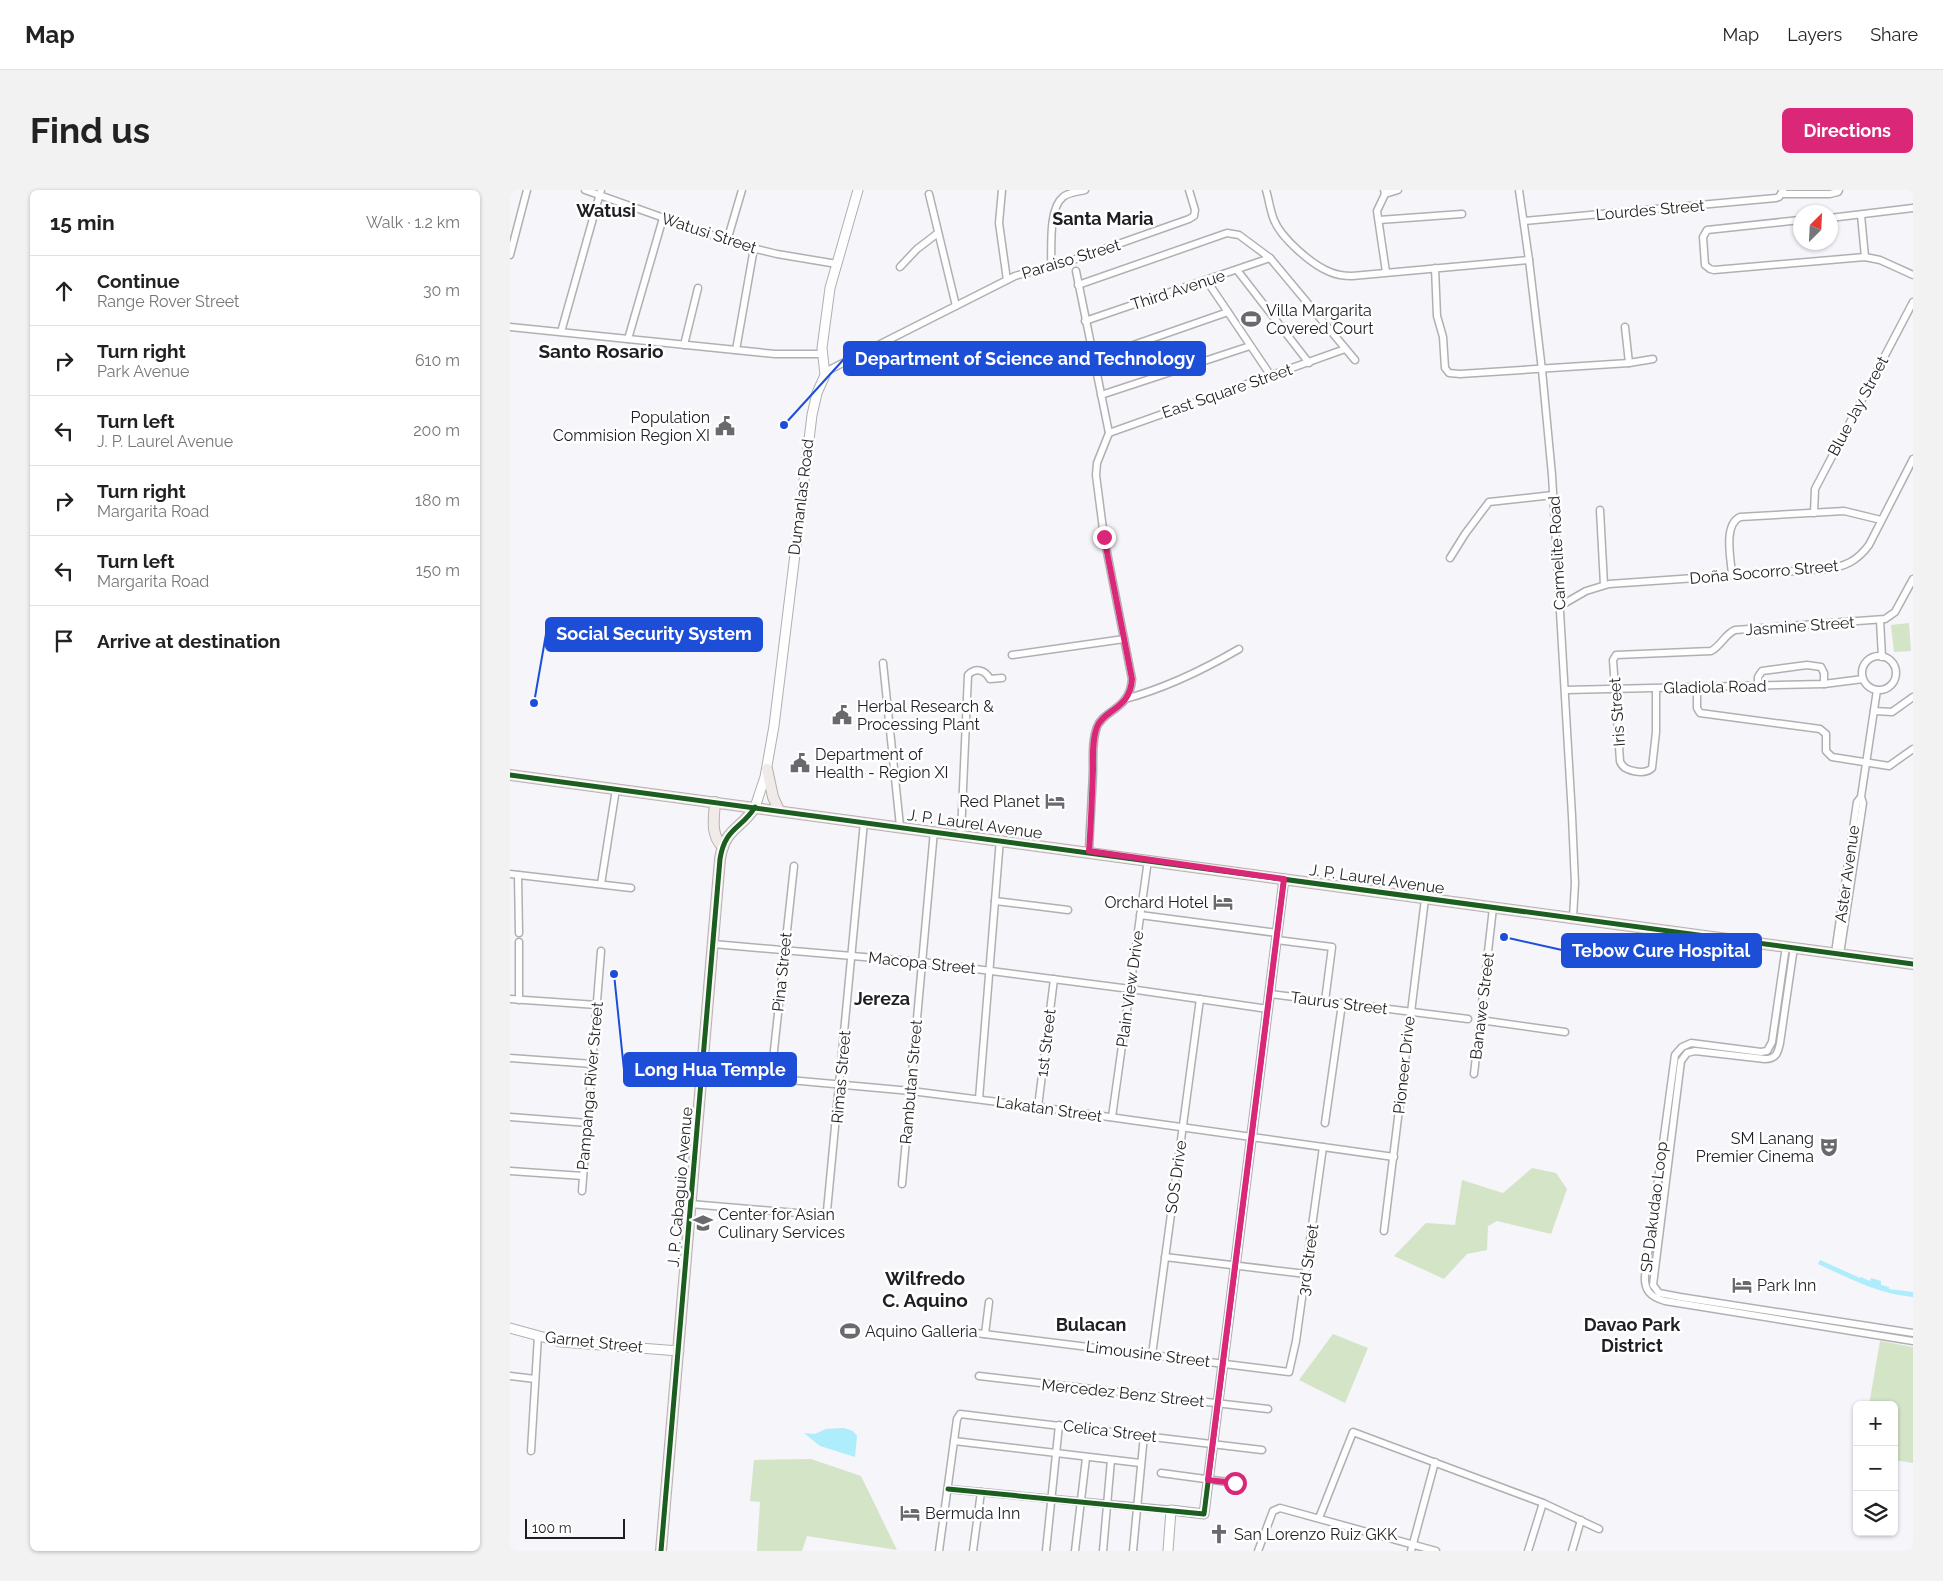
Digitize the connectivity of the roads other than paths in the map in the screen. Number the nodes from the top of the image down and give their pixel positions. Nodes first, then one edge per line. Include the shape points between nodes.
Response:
1 (527, 190) edge
2 (585, 190) edge
3 (742, 190) edge
4 (858, 190) edge
5 (1002, 190) edge
6 (1085, 190) edge
7 (1189, 190) edge
8 (1266, 190) edge
9 (1398, 190) edge
10 (1519, 190) edge
11 (1839, 190) edge
12 (600, 192) edge
13 (1385, 192) edge
14 (929, 194) dead end
15 (1780, 194) edge
16 (1913, 208) edge
17 (1462, 214) dead end
18 (1861, 215) junction
19 (1838, 217) edge
20 (663, 218) junction
21 (1379, 220) junction
22 (1524, 221) junction
23 (1793, 221) edge
24 (938, 233) junction
25 (727, 241) junction
26 (754, 248) junction
27 (510, 255) edge
28 (1270, 258) junction
29 (1866, 258) junction
30 (1529, 260) junction
31 (837, 264) junction
32 (1051, 266) junction
33 (900, 267) dead end
34 (1435, 268) junction
35 (1237, 270) junction
36 (1076, 271) dead end
37 (1386, 272) junction
38 (1913, 275) edge
39 (1007, 280) junction
40 (1206, 281) junction
41 (1078, 286) junction
42 (698, 288) dead end
43 (1913, 302) edge
44 (956, 306) junction
45 (1228, 312) junction
46 (1085, 321) junction
47 (510, 327) edge
48 (1626, 327) dead end
49 (561, 332) junction
50 (628, 339) junction
51 (684, 345) junction
52 (1250, 346) junction
53 (1346, 349) junction
54 (736, 350) junction
55 (822, 354) junction
56 (1093, 359) junction
57 (1355, 360) dead end
58 (1653, 360) dead end
59 (1309, 363) junction
60 (1629, 363) junction
61 (1542, 370) junction
62 (825, 372) junction
63 (1271, 376) junction
64 (1101, 396) junction
65 (1109, 433) junction
66 (1913, 458) edge
67 (1553, 495) junction
68 (1600, 510) dead end
69 (1814, 513) junction
70 (1881, 520) junction
71 (1450, 558) dead end
72 (1732, 575) junction
73 (1913, 579) edge
74 (1604, 585) junction
75 (1560, 606) junction
76 (1880, 620) junction
77 (1124, 639) junction
78 (1239, 649) dead end
79 (1012, 655) dead end
80 (1614, 657) joint
81 (1882, 657) junction
82 (883, 663) dead end
83 (1002, 678) dead end
84 (1863, 680) junction
85 (1824, 684) junction
86 (1758, 686) junction
87 (1656, 688) junction
88 (1697, 688) junction
89 (1615, 689) junction
90 (1566, 690) junction
91 (1877, 690) junction
92 (1913, 697) edge
93 (1125, 699) junction
94 (1874, 710) junction
95 (1913, 750) edge
96 (1867, 763) junction
97 (767, 769) junction
98 (510, 775) edge
99 (616, 789) junction
100 (715, 802) junction
101 (755, 807) junction
102 (779, 810) junction
103 (864, 822) junction
104 (900, 826) junction
105 (934, 831) junction
106 (961, 834) junction
107 (1000, 840) junction
108 (723, 847) junction
109 (1089, 851) junction
110 (1148, 860) junction
111 (794, 866) dead end
112 (510, 874) edge
113 (518, 875) junction
114 (1284, 879) junction
115 (601, 884) junction
116 (631, 888) dead end
117 (1425, 899) junction
118 (995, 901) junction
119 (1493, 908) junction
120 (1068, 910) dead end
121 (1140, 915) junction
122 (1573, 918) junction
123 (519, 933) dead end
124 (1277, 936) junction
125 (519, 942) dead end
126 (713, 944) junction
127 (1790, 947) junction
128 (785, 950) junction
129 (602, 951) dead end
130 (1838, 953) junction
131 (852, 956) junction
132 (922, 962) junction
133 (1913, 964) edge
134 (990, 970) junction
135 (1054, 979) junction
136 (1130, 989) junction
137 (1270, 994) junction
138 (510, 999) edge
139 (1200, 999) junction
140 (519, 1000) junction
141 (1324, 1001) junction
142 (1342, 1004) junction
143 (597, 1005) junction
144 (1777, 1005) junction
145 (1785, 1006) junction
146 (1268, 1009) junction
147 (1410, 1012) junction
148 (1468, 1019) dead end
149 (1480, 1020) junction
150 (1565, 1032) dead end
151 (510, 1058) edge
152 (593, 1064) junction
153 (702, 1072) junction
154 (1474, 1074) dead end
155 (771, 1078) junction
156 (840, 1085) junction
157 (911, 1091) junction
158 (980, 1100) junction
159 (1038, 1106) junction
160 (1667, 1108) junction
161 (1675, 1109) junction
162 (510, 1117) edge
163 (1112, 1117) junction
164 (588, 1123) junction
165 (1325, 1123) dead end
166 (1183, 1127) junction
167 (1252, 1136) junction
168 (1323, 1146) junction
169 (1394, 1157) junction
170 (510, 1171) edge
171 (583, 1176) junction
172 (902, 1184) dead end
173 (582, 1191) dead end
174 (690, 1204) junction
175 (1384, 1231) dead end
176 (1165, 1257) junction
177 (1235, 1266) junction
178 (1306, 1274) junction
179 (989, 1302) dead end
180 (510, 1328) edge
181 (976, 1332) dead end
182 (1913, 1333) edge
183 (985, 1334) junction
184 (538, 1336) junction
185 (1913, 1341) edge
186 (679, 1351) junction
187 (1152, 1355) junction
188 (1223, 1364) junction
189 (1289, 1372) joint
190 (510, 1376) edge
191 (979, 1376) dead end
192 (535, 1379) junction
193 (1218, 1403) junction
194 (1268, 1409) dead end
195 (1058, 1425) junction
196 (1144, 1435) junction
197 (954, 1441) junction
198 (1213, 1444) junction
199 (1262, 1450) dead end
200 (531, 1451) dead end
201 (1055, 1454) junction
202 (1086, 1458) junction
203 (1111, 1460) junction
204 (1140, 1462) junction
205 (1435, 1462) junction
206 (1161, 1473) dead end
207 (1208, 1480) junction
208 (1235, 1483) dead end
209 (948, 1489) junction
210 (981, 1492) junction
211 (1051, 1498) junction
212 (1081, 1501) junction
213 (1543, 1503) junction
214 (1107, 1504) junction
215 (1137, 1507) junction
216 (1171, 1510) junction
217 (1320, 1518) junction
218 (1581, 1520) junction
219 (1599, 1528) dead end
220 (1412, 1548) edge
221 (661, 1551) edge
222 (939, 1551) edge
223 (973, 1551) edge
224 (1046, 1551) edge
225 (1075, 1551) edge
226 (1103, 1551) edge
227 (1133, 1551) edge
228 (1168, 1551) edge
229 (1258, 1551) edge
230 (1436, 1551) edge
231 (1528, 1551) edge
232 (1572, 1551) edge

1 - 27 street
2 - 12 street, Watusi Street
3 - 25 street
4 - 31 street, Dumanlas Road
5 - 39 street via 999,224
6 - 32 street via 1066,195 1056,207
7 - 32 street, Paraiso Street via 1195,210 1189,220
8 - 37 street via 1278,228 1300,252 1322,268 1330,273 1352,276
9 - 13 street
10 - 22 street, Carmelite Road
11 - 15 street, Lourdes Street via 1830,194
12 - 20 street, Watusi Street
12 - 49 street
13 - 21 street via 1377,211
14 - 24 street
15 - 22 street, Lourdes Street
16 - 18 street
17 - 21 street
18 - 19 street
18 - 29 street
20 - 25 street, Watusi Street
20 - 50 street
21 - 37 street
22 - 30 street, Carmelite Road
23 - 29 street via 1707,230 1703,238 1705,265 1714,270
24 - 33 street
24 - 44 street
25 - 26 street, Watusi Street
26 - 31 street, Watusi Street
26 - 54 street
28 - 35 street, Third Avenue
28 - 41 street via 1239,235 1227,233
28 - 53 street
29 - 38 street via 1880,260
30 - 34 street
30 - 61 street, Carmelite Road
31 - 55 street, Dumanlas Road via 830,288
32 - 39 street, Paraiso Street
34 - 37 street
34 - 61 street via 1446,371 1460,374
35 - 40 street, Third Avenue
35 - 59 street
36 - 41 street
39 - 44 street, Paraiso Street
40 - 45 street
40 - 46 street, Third Avenue
41 - 46 street
42 - 51 street
43 - 69 street, Blue Jay Street via 1814,489
44 - 62 street, Paraiso Street
45 - 52 street
45 - 56 street
46 - 56 street
47 - 49 street
48 - 60 street
49 - 50 street
50 - 51 street
51 - 54 street
52 - 63 street
52 - 64 street
53 - 57 street
53 - 59 street, East Square Street
54 - 55 street
55 - 62 street, Dumanlas Road
56 - 64 street
58 - 60 street
59 - 63 street, East Square Street
60 - 61 street
61 - 67 street, Carmelite Road
62 - 97 street, Dumanlas Road via 812,415
63 - 65 street, East Square Street
64 - 65 street
65 - 77 street via 1096,462 1096,475 1104,537
66 - 70 street, Doña Socorro Street
67 - 71 street via 1489,502
67 - 75 street, Carmelite Road
68 - 74 street
69 - 70 street via 1844,511
69 - 72 street via 1750,516 1734,520 1730,535
70 - 72 street, Doña Socorro Street via 1869,545 1849,564 1825,570
72 - 74 street, Doña Socorro Street
73 - 76 street via 1895,612
74 - 75 street, Doña Socorro Street
75 - 90 street, Carmelite Road
76 - 80 street, Jasmine Street via 1735,630 1712,651 1620,654
76 - 81 street
77 - 79 street
77 - 93 street via 1132,679
78 - 93 street via 1185,678
80 - 89 street, Iris Street
81 - 84 street via 1867,661 1862,670
81 - 91 street via 1894,664 1896,675 1890,687
82 - 104 street
83 - 106 street via 990,679 982,670 968,675
84 - 85 street, Gladiola Road
84 - 91 street
85 - 86 street, Gladiola Road
85 - 86 street via 1821,667 1807,665 1762,671
86 - 88 street, Gladiola Road
87 - 88 street, Gladiola Road
87 - 89 street, Gladiola Road
87 - 89 street, Iris Street via 1652,768 1645,772 1622,767
88 - 96 street via 1700,713 1820,729 1826,734 1829,756
89 - 90 street, Gladiola Road
90 - 122 street, Carmelite Road via 1575,867
91 - 94 street, Aster Avenue
92 - 94 street via 1892,712
93 - 109 street via 1097,726
94 - 96 street, Aster Avenue
95 - 96 street via 1889,766
96 - 130 street, Aster Avenue
97 - 101 street, Dumanlas Road
97 - 102 main road
98 - 99 main road, J. P. Laurel Avenue
99 - 100 main road, J. P. Laurel Avenue
99 - 115 street
100 - 101 main road, J. P. Laurel Avenue
100 - 108 main road via 714,833
101 - 102 main road, J. P. Laurel Avenue
101 - 108 main road, J. P. Cabaguio Avenue via 733,830
102 - 103 main road, J. P. Laurel Avenue
103 - 104 main road, J. P. Laurel Avenue
103 - 131 street, Rimas Street
104 - 105 main road, J. P. Laurel Avenue
105 - 106 main road, J. P. Laurel Avenue
105 - 132 street, Rambutan Street
106 - 107 main road, J. P. Laurel Avenue
107 - 109 main road, J. P. Laurel Avenue
107 - 118 street
108 - 126 main road, J. P. Cabaguio Avenue
109 - 110 main road, J. P. Laurel Avenue
110 - 114 main road, J. P. Laurel Avenue
110 - 121 street, Plain View Drive
111 - 128 street, Pina Street
112 - 113 street
113 - 115 street
113 - 123 street
114 - 117 main road, J. P. Laurel Avenue
114 - 124 street
115 - 116 street
117 - 119 main road, J. P. Laurel Avenue
117 - 147 street, Pioneer Drive
118 - 120 street
118 - 134 street
119 - 122 main road, J. P. Laurel Avenue
119 - 149 street, Banawe Street
121 - 124 street
121 - 136 street, Plain View Drive
122 - 127 main road, J. P. Laurel Avenue
124 - 137 street
124 - 141 street via 1332,947
125 - 140 street
126 - 128 street, Macopa Street
126 - 153 main road, J. P. Cabaguio Avenue
127 - 130 main road, J. P. Laurel Avenue
127 - 144 street, SP Dakudao Loop
127 - 145 street, SP Dakudao Loop
128 - 131 street, Macopa Street
128 - 155 street, Pina Street
129 - 143 street, Pampanga River Street
130 - 133 main road, J. P. Laurel Avenue
131 - 132 street, Macopa Street
131 - 156 street, Rimas Street
132 - 134 street, Macopa Street
132 - 157 street, Rambutan Street
134 - 135 street, Macopa Street
134 - 158 street
135 - 136 street, Macopa Street
135 - 159 street, 1st Street
136 - 139 street, Macopa Street
136 - 163 street, Plain View Drive
137 - 141 street, Taurus Street
137 - 146 street
138 - 140 street
139 - 146 street, Macopa Street
139 - 166 street, SOS Drive
140 - 143 street
141 - 142 street, Taurus Street
142 - 147 street, Taurus Street
142 - 165 street
143 - 152 street, Pampanga River Street
144 - 145 street
144 - 160 street, SP Dakudao Loop via 1772,1042 1767,1050 1761,1052 1697,1044 1686,1044 1679,1049 1674,1059
145 - 161 street, SP Dakudao Loop via 1778,1052 1774,1058 1687,1053 1681,1061
146 - 167 street
147 - 148 street, Taurus Street
147 - 169 street, Pioneer Drive
149 - 150 street
149 - 154 street, Banawe Street
151 - 152 street
152 - 164 street, Pampanga River Street
153 - 155 street, Lakatan Street
153 - 174 main road, J. P. Cabaguio Avenue
155 - 156 street, Lakatan Street
156 - 157 street, Lakatan Street
156 - 174 street, Rimas Street via 826,1213
157 - 158 street, Lakatan Street
157 - 172 street, Rambutan Street
158 - 159 street, Lakatan Street
159 - 163 street, Lakatan Street
160 - 161 street
160 - 185 street, SP Dakudao Loop via 1645,1276 1649,1294 1665,1301
161 - 182 street, SP Dakudao Loop via 1653,1277 1655,1289 1662,1294
162 - 164 street
163 - 166 street, Lakatan Street
164 - 171 street, Pampanga River Street
166 - 167 street, Lakatan Street
166 - 176 street, SOS Drive
167 - 168 street, Lakatan Street
167 - 177 street
168 - 169 street, Lakatan Street
168 - 178 street, 3rd Street
169 - 175 street, Pioneer Drive
170 - 171 street
171 - 173 street, Pampanga River Street
174 - 186 main road, J. P. Cabaguio Avenue
176 - 177 street
176 - 187 street, SOS Drive
177 - 178 street
177 - 188 street
178 - 189 street, 3rd Street
179 - 183 street
180 - 184 street, Garnet Street
181 - 183 street, Limousine Street
183 - 187 street, Limousine Street
184 - 186 street, Garnet Street via 561,1342
184 - 192 street
186 - 221 main road, J. P. Cabaguio Avenue
187 - 188 street, Limousine Street
188 - 189 street, Limousine Street
188 - 193 street
190 - 192 street
191 - 193 street, Mercedez Benz Street
192 - 200 street
193 - 194 street, Mercedez Benz Street
193 - 198 street
195 - 196 street, Celica Street
195 - 197 street, Celica Street via 963,1413 958,1415
195 - 201 street
196 - 198 street, Celica Street
196 - 204 street
197 - 201 street
197 - 209 street
198 - 199 street, Celica Street
198 - 207 street
201 - 202 street
201 - 211 street
202 - 203 street
202 - 212 street
203 - 204 street
203 - 214 street
204 - 215 street
205 - 213 street
205 - 217 street via 1352,1432
205 - 220 street
206 - 207 street
207 - 208 street
207 - 216 street via 1204,1514
209 - 210 street
209 - 222 street
210 - 211 street
210 - 223 street
211 - 212 street
211 - 224 street
212 - 214 street
212 - 225 street
213 - 218 street
213 - 231 street
214 - 215 street
214 - 226 street
215 - 216 street
215 - 227 street
216 - 228 street
217 - 220 street
217 - 229 street via 1276,1509
218 - 219 street
218 - 232 street
220 - 230 street

